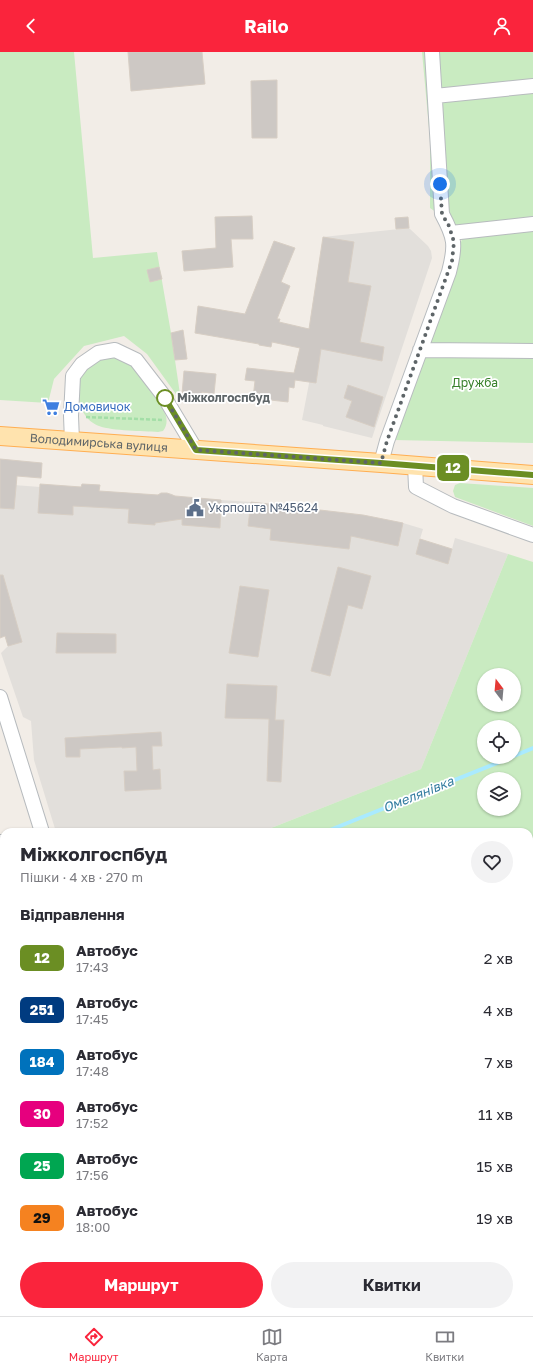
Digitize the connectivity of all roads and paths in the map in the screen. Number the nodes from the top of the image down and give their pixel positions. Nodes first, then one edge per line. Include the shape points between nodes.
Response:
1 (432, 52) edge
2 (533, 86) edge
3 (435, 96) junction
4 (533, 224) edge
5 (451, 233) junction
6 (420, 350) junction
7 (533, 351) edge
8 (86, 417) dead end
9 (166, 420) dead end
10 (0, 436) edge
11 (72, 441) junction
12 (196, 450) junction
13 (381, 463) junction
14 (415, 465) junction
15 (533, 475) edge
16 (533, 535) edge
17 (0, 697) edge
18 (41, 828) edge

1 - 3 street
2 - 3 street
3 - 5 street via 442,214
4 - 5 street
5 - 6 street via 454,242 452,261
6 - 7 street
6 - 13 street
8 - 9 path
10 - 11 main road, Володимирська вулиця
11 - 12 main road, Володимирська вулиця
11 - 12 street via 73,376 82,364 98,353 115,350 136,360 163,395
12 - 13 main road, Володимирська вулиця
13 - 14 main road, Володимирська вулиця
14 - 15 main road, Володимирська вулиця
14 - 16 street via 416,487 452,506
17 - 18 street

